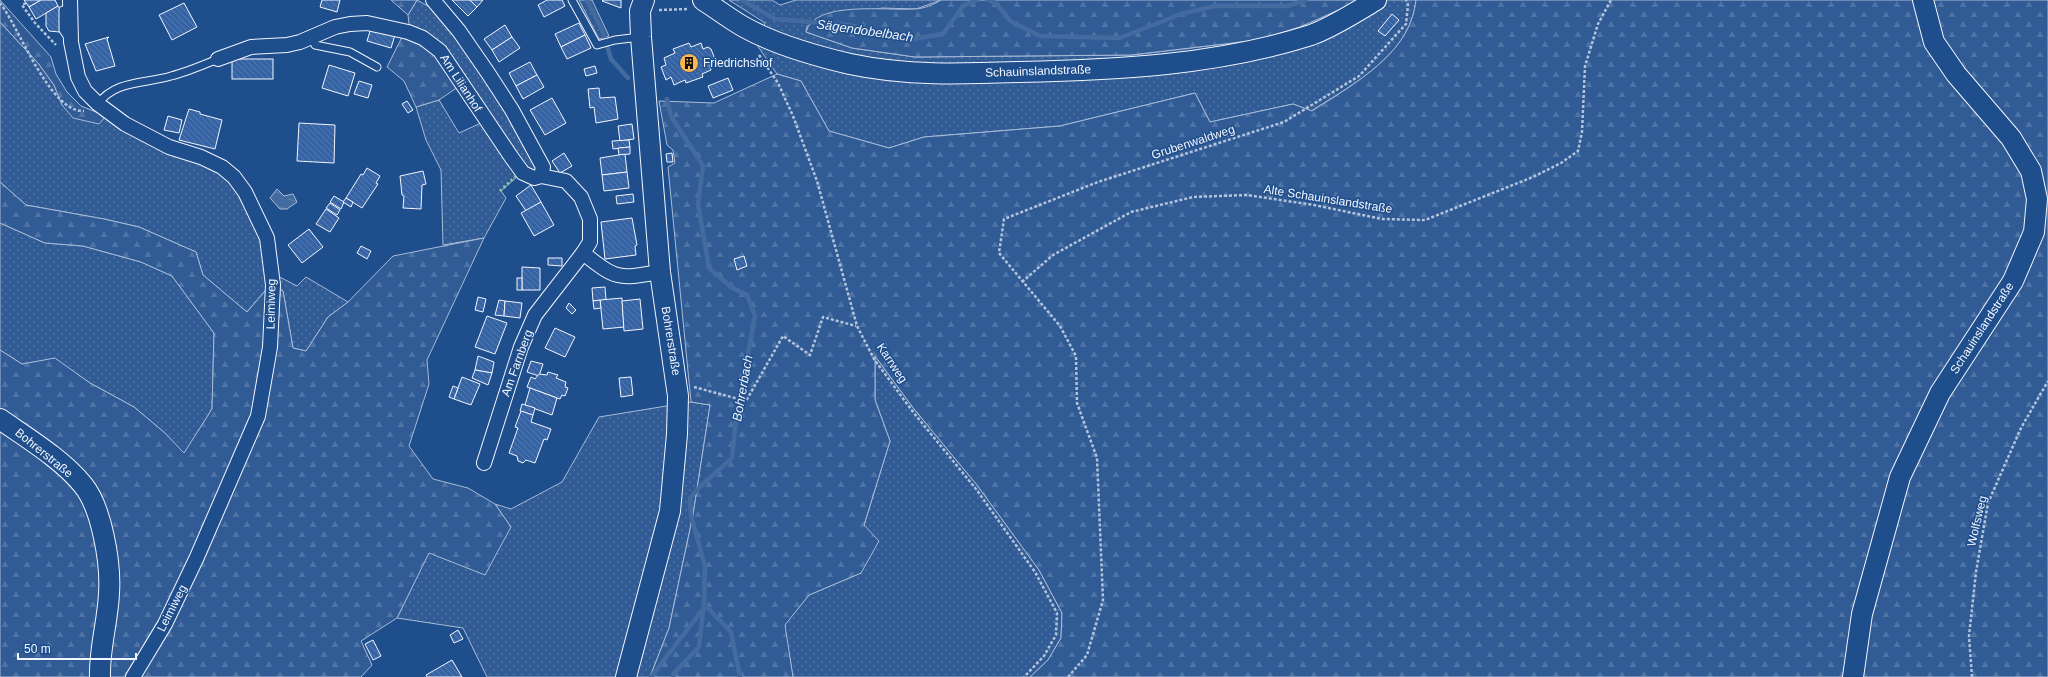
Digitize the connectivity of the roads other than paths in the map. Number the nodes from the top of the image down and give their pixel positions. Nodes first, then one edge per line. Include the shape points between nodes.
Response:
1 (433, 0) edge
2 (572, 0) edge
3 (1376, 0) edge
4 (1923, 0) edge
5 (704, 1) edge
6 (67, 5) edge
7 (642, 5) edge
8 (311, 37) junction
9 (641, 37) junction
10 (218, 59) joint
11 (376, 66) dead end
12 (98, 104) junction
13 (541, 176) junction
14 (583, 253) junction
15 (660, 272) junction
16 (0, 419) edge
17 (484, 463) dead end
18 (100, 677) edge
19 (133, 677) edge
20 (626, 677) edge
21 (1853, 677) edge

1 - 13 street via 459,31 512,110 543,167
2 - 9 lane via 597,45
3 - 5 main road, Schauinslandstraße via 1313,34 1262,49 1194,61 1042,72 952,74 889,71 850,64 744,30
4 - 21 main road, Schauinslandstraße via 1934,42 1956,74 2011,138 2031,171 2037,199 2034,232 2013,281 1940,393 1900,478 1862,614
6 - 12 street, Leimiweg via 78,77 85,91
7 - 9 main road, Bohrerstraße
8 - 10 street, Am Lilianhof via 287,45 251,47
8 - 11 lane via 315,44 350,52
8 - 13 street, Am Lilianhof via 336,27 367,23 423,38 440,51 523,173 534,178
9 - 15 main road, Bohrerstraße
10 - 12 lane via 171,76 120,86 104,96
12 - 19 street, Leimiweg via 125,124 168,147 201,157 222,167 234,177 245,192 267,238 274,285 270,347 258,416 169,617
13 - 14 street, Am Lilianhof via 566,181 580,197 590,219 590,242
14 - 15 street via 604,270 619,277
14 - 17 street, Am Farnberg via 536,315 524,340
15 - 20 main road, Bohrerstraße via 677,383 677,434 670,512
16 - 18 main road, Bohrerstraße via 55,459 84,486 99,518 108,557 110,593 100,659

